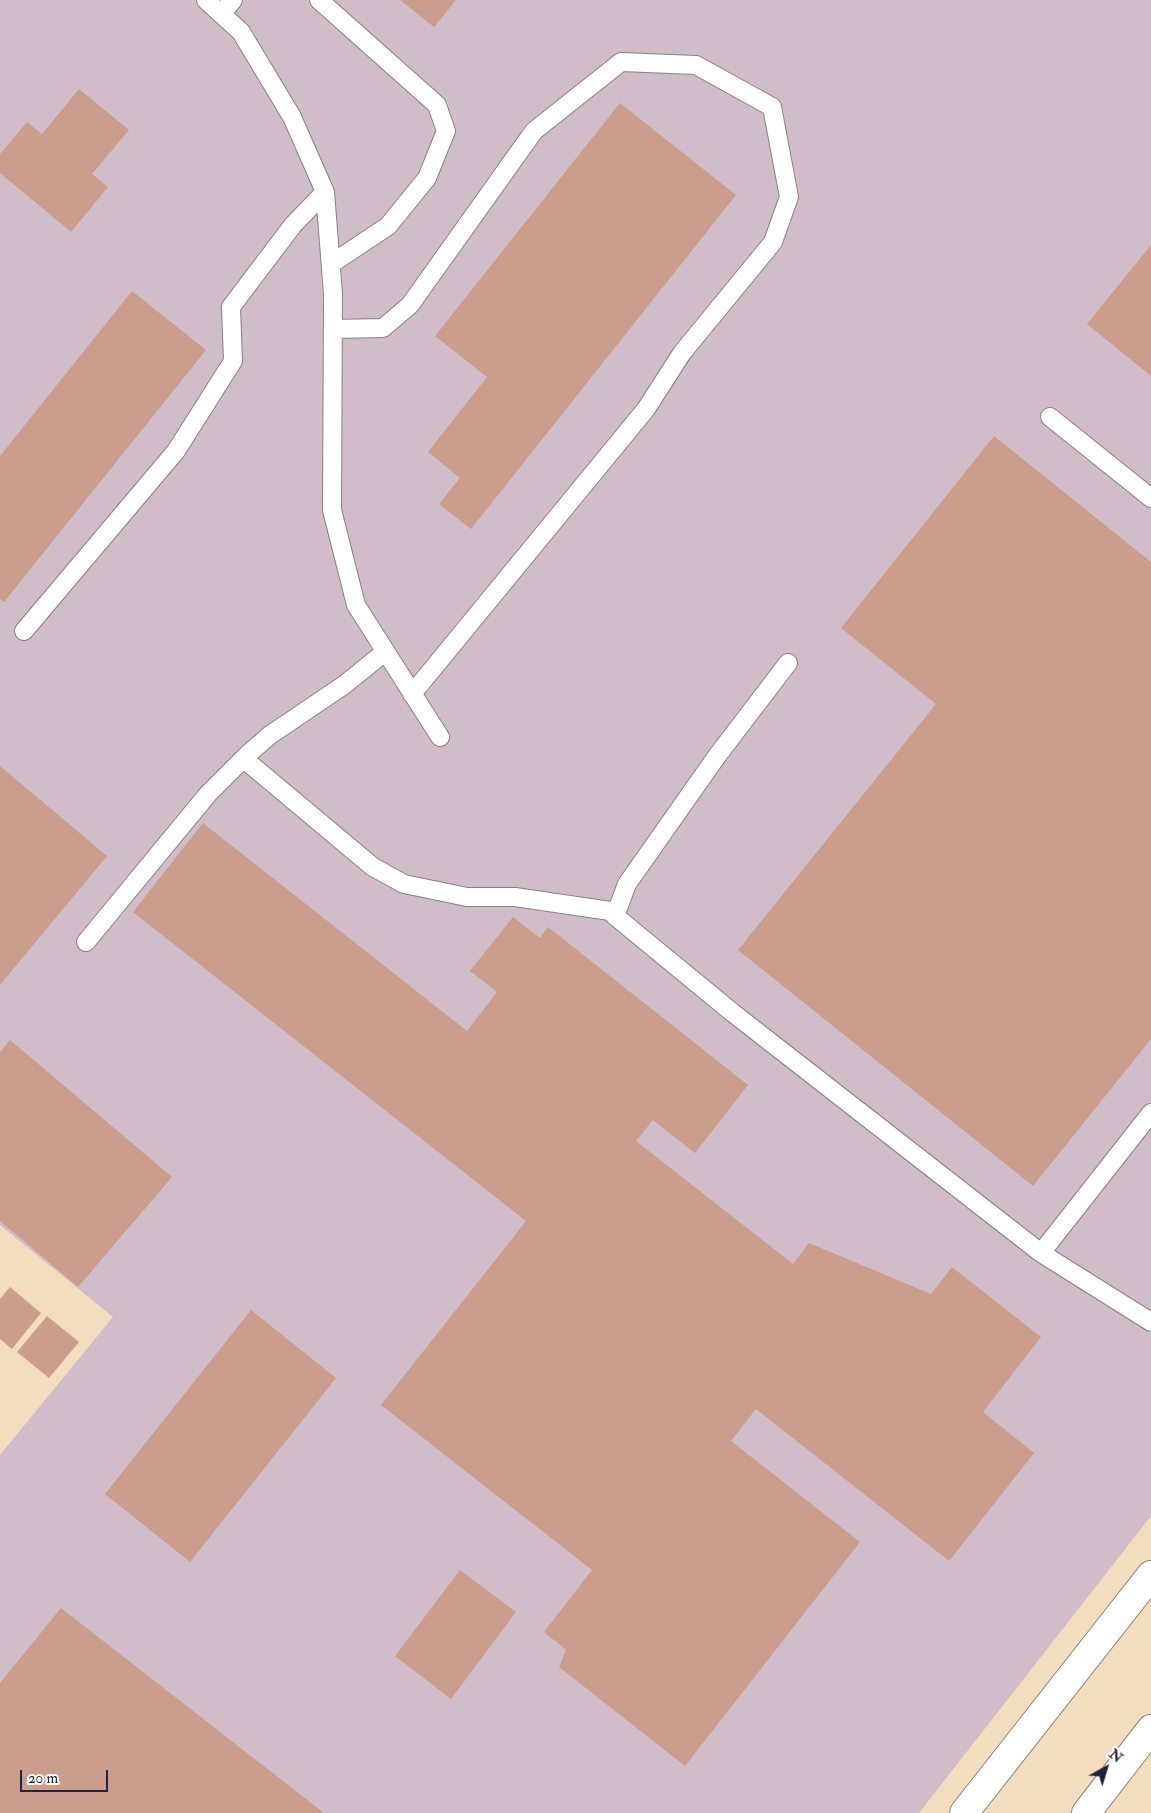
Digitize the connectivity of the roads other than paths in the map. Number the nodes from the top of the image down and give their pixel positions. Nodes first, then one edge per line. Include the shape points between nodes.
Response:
1 (206, 0) edge
2 (233, 0) edge
3 (319, 0) edge
4 (221, 14) junction
5 (325, 192) junction
6 (331, 264) junction
7 (333, 328) junction
8 (1050, 418) dead end
9 (1151, 498) edge
10 (24, 631) dead end
11 (385, 652) junction
12 (788, 663) dead end
13 (412, 694) junction
14 (440, 737) dead end
15 (244, 759) junction
16 (617, 912) junction
17 (86, 942) dead end
18 (1151, 1113) edge
19 (1041, 1253) junction
20 (1151, 1322) edge
21 (1151, 1575) edge
22 (1151, 1729) edge
23 (964, 1813) edge
24 (1086, 1813) edge

1 - 4 lane
2 - 4 lane
3 - 6 lane via 437,105 446,131 427,178 388,226
4 - 5 lane via 241,32 292,117
5 - 6 lane
5 - 10 lane via 293,225 231,307 233,361 176,450
6 - 7 lane
7 - 11 lane via 332,510 356,605
7 - 13 lane via 383,328 410,305 534,131 621,62 696,66 772,107 789,197 773,242 682,354 646,409
8 - 9 lane
11 - 13 lane
11 - 15 lane via 344,685 270,734
12 - 16 lane via 717,756 627,884
13 - 14 lane
15 - 16 lane via 373,867 404,884 467,897 515,897
15 - 17 lane via 208,794
16 - 19 lane via 615,916 642,940
18 - 19 lane
19 - 20 lane
21 - 23 main road
22 - 24 main road

